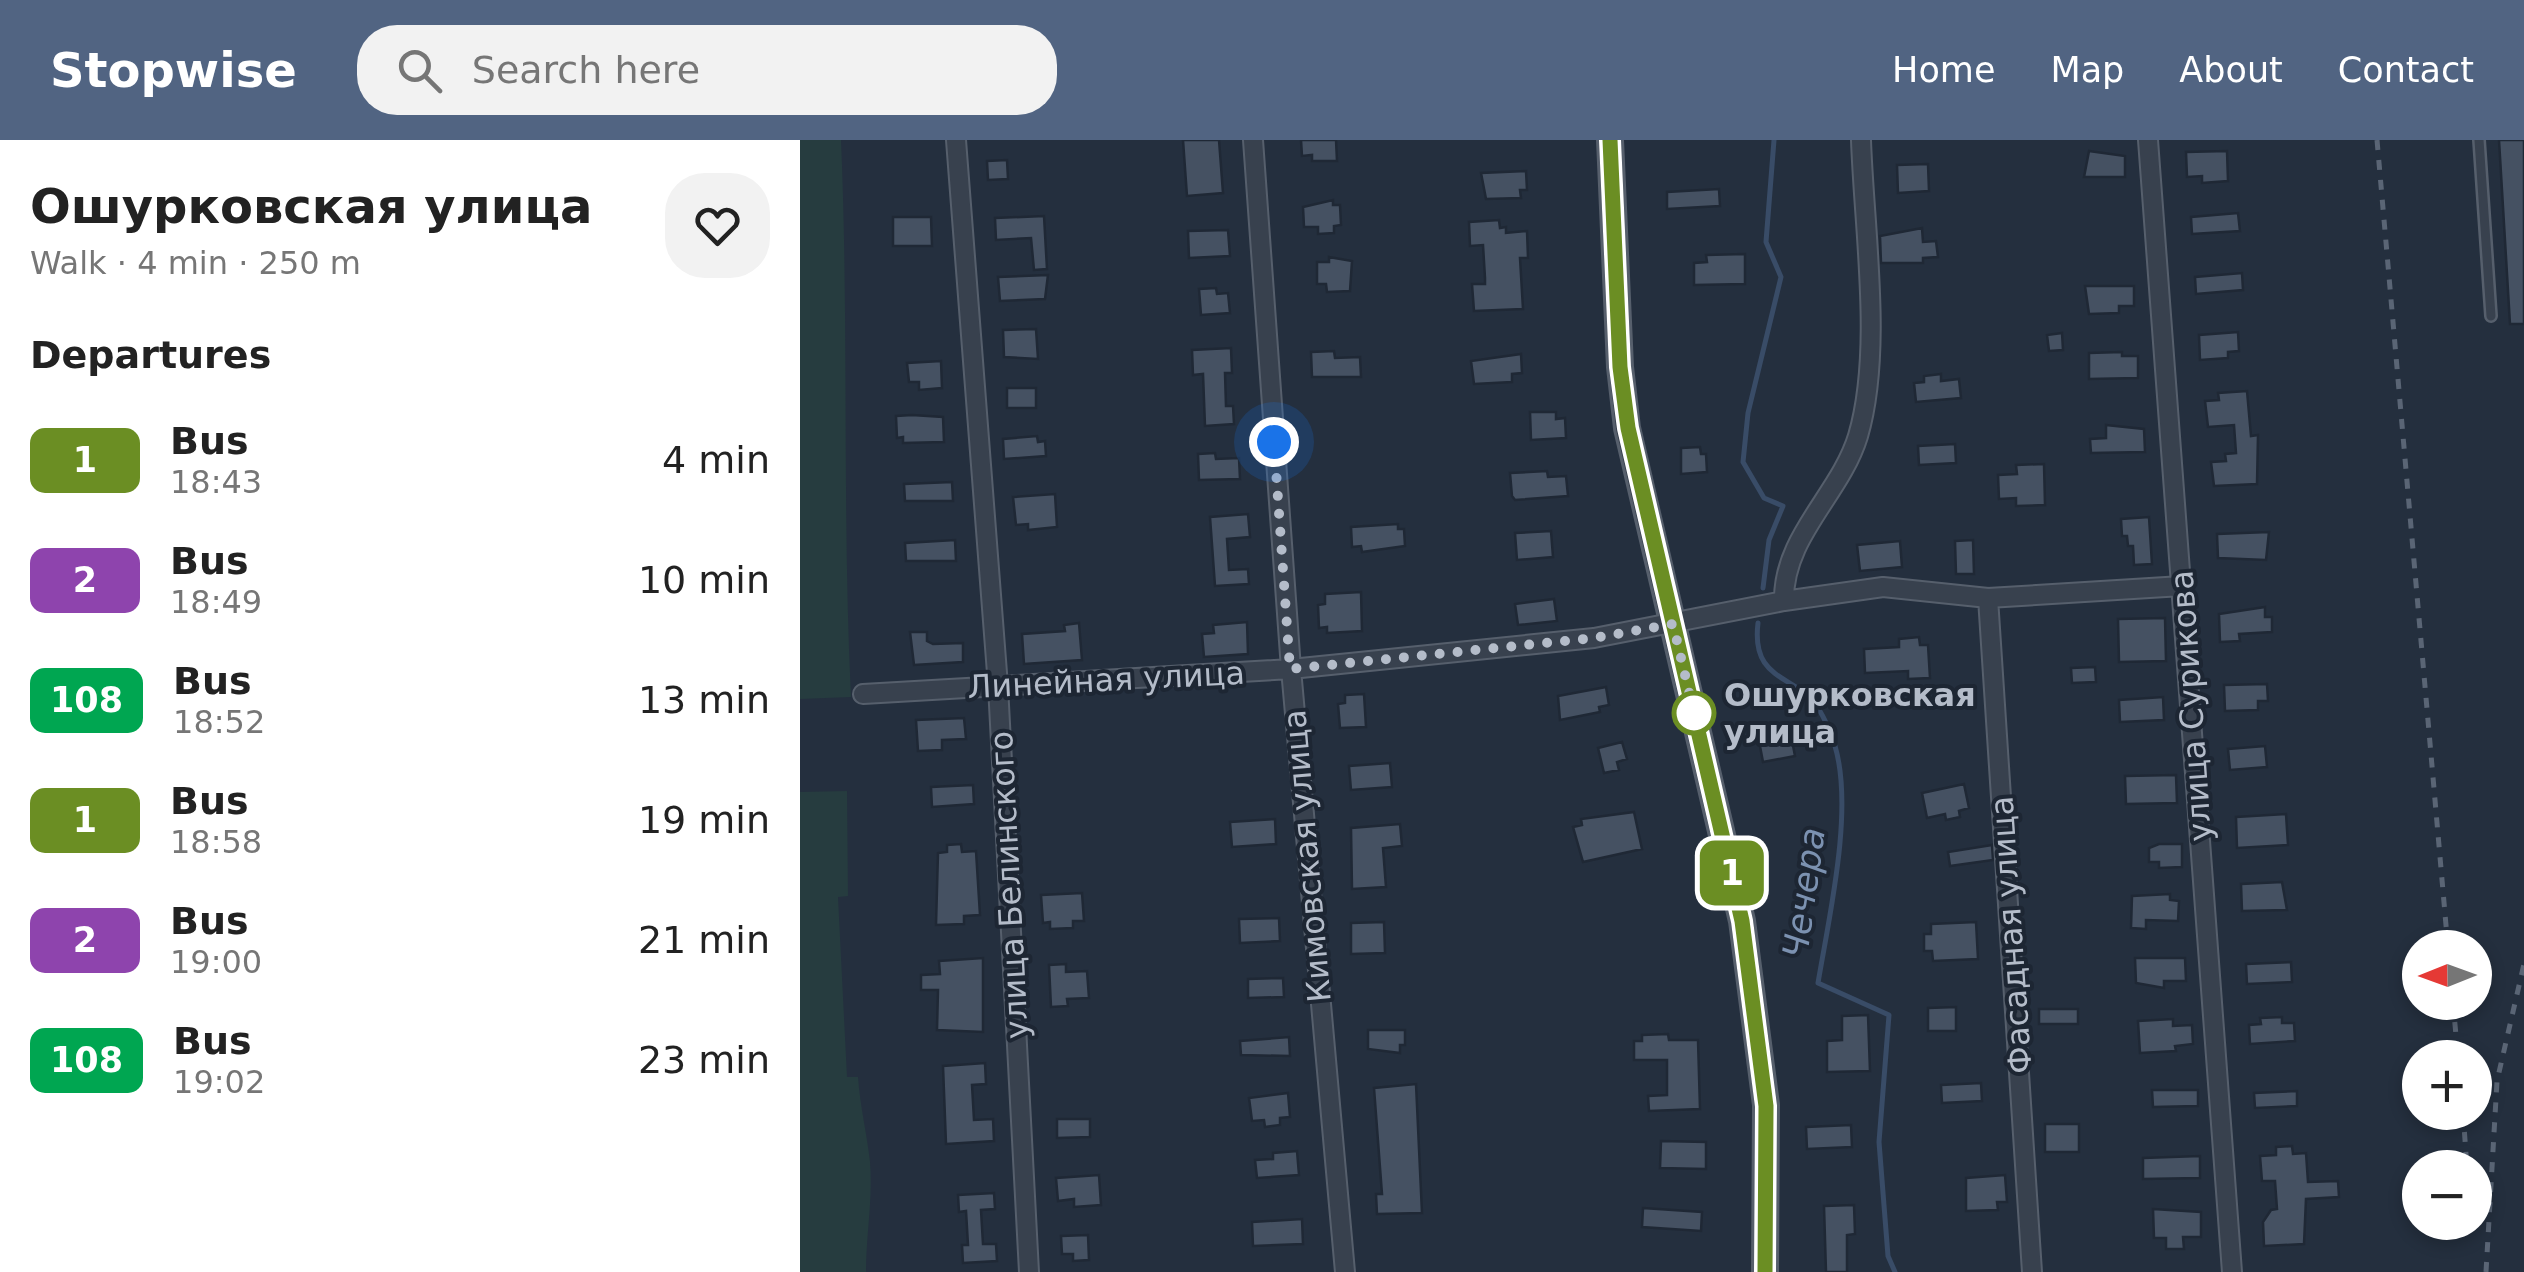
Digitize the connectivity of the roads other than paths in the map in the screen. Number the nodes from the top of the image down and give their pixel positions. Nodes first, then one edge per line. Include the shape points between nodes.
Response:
1 (956, 140) edge
2 (1253, 140) edge
3 (1610, 140) edge
4 (1861, 140) edge
5 (2148, 140) edge
6 (2479, 140) edge
7 (2491, 316) dead end
8 (2182, 586) junction
9 (1988, 598) junction
10 (1784, 601) junction
11 (1673, 624) junction
12 (1290, 669) junction
13 (998, 686) junction
14 (863, 694) dead end
15 (1030, 1272) edge
16 (1344, 1272) edge
17 (1765, 1272) edge
18 (2032, 1272) edge
19 (2232, 1272) edge

1 - 13 street, улица Белинского
2 - 12 street, Кимовская улица
3 - 11 street via 1620,367
4 - 10 street via 1866,404 1856,442 1786,568
5 - 8 street, улица Сурикова
6 - 7 lane
8 - 9 street, Линейная улица
8 - 19 street, улица Сурикова
9 - 10 street, Линейная улица via 1883,588
9 - 18 street, Фасадная улица
10 - 11 street, Линейная улица
11 - 12 street, Линейная улица
11 - 17 street via 1742,921 1766,1106
12 - 13 street, Линейная улица
12 - 16 street, Кимовская улица
13 - 14 street, Линейная улица
13 - 15 street, улица Белинского

